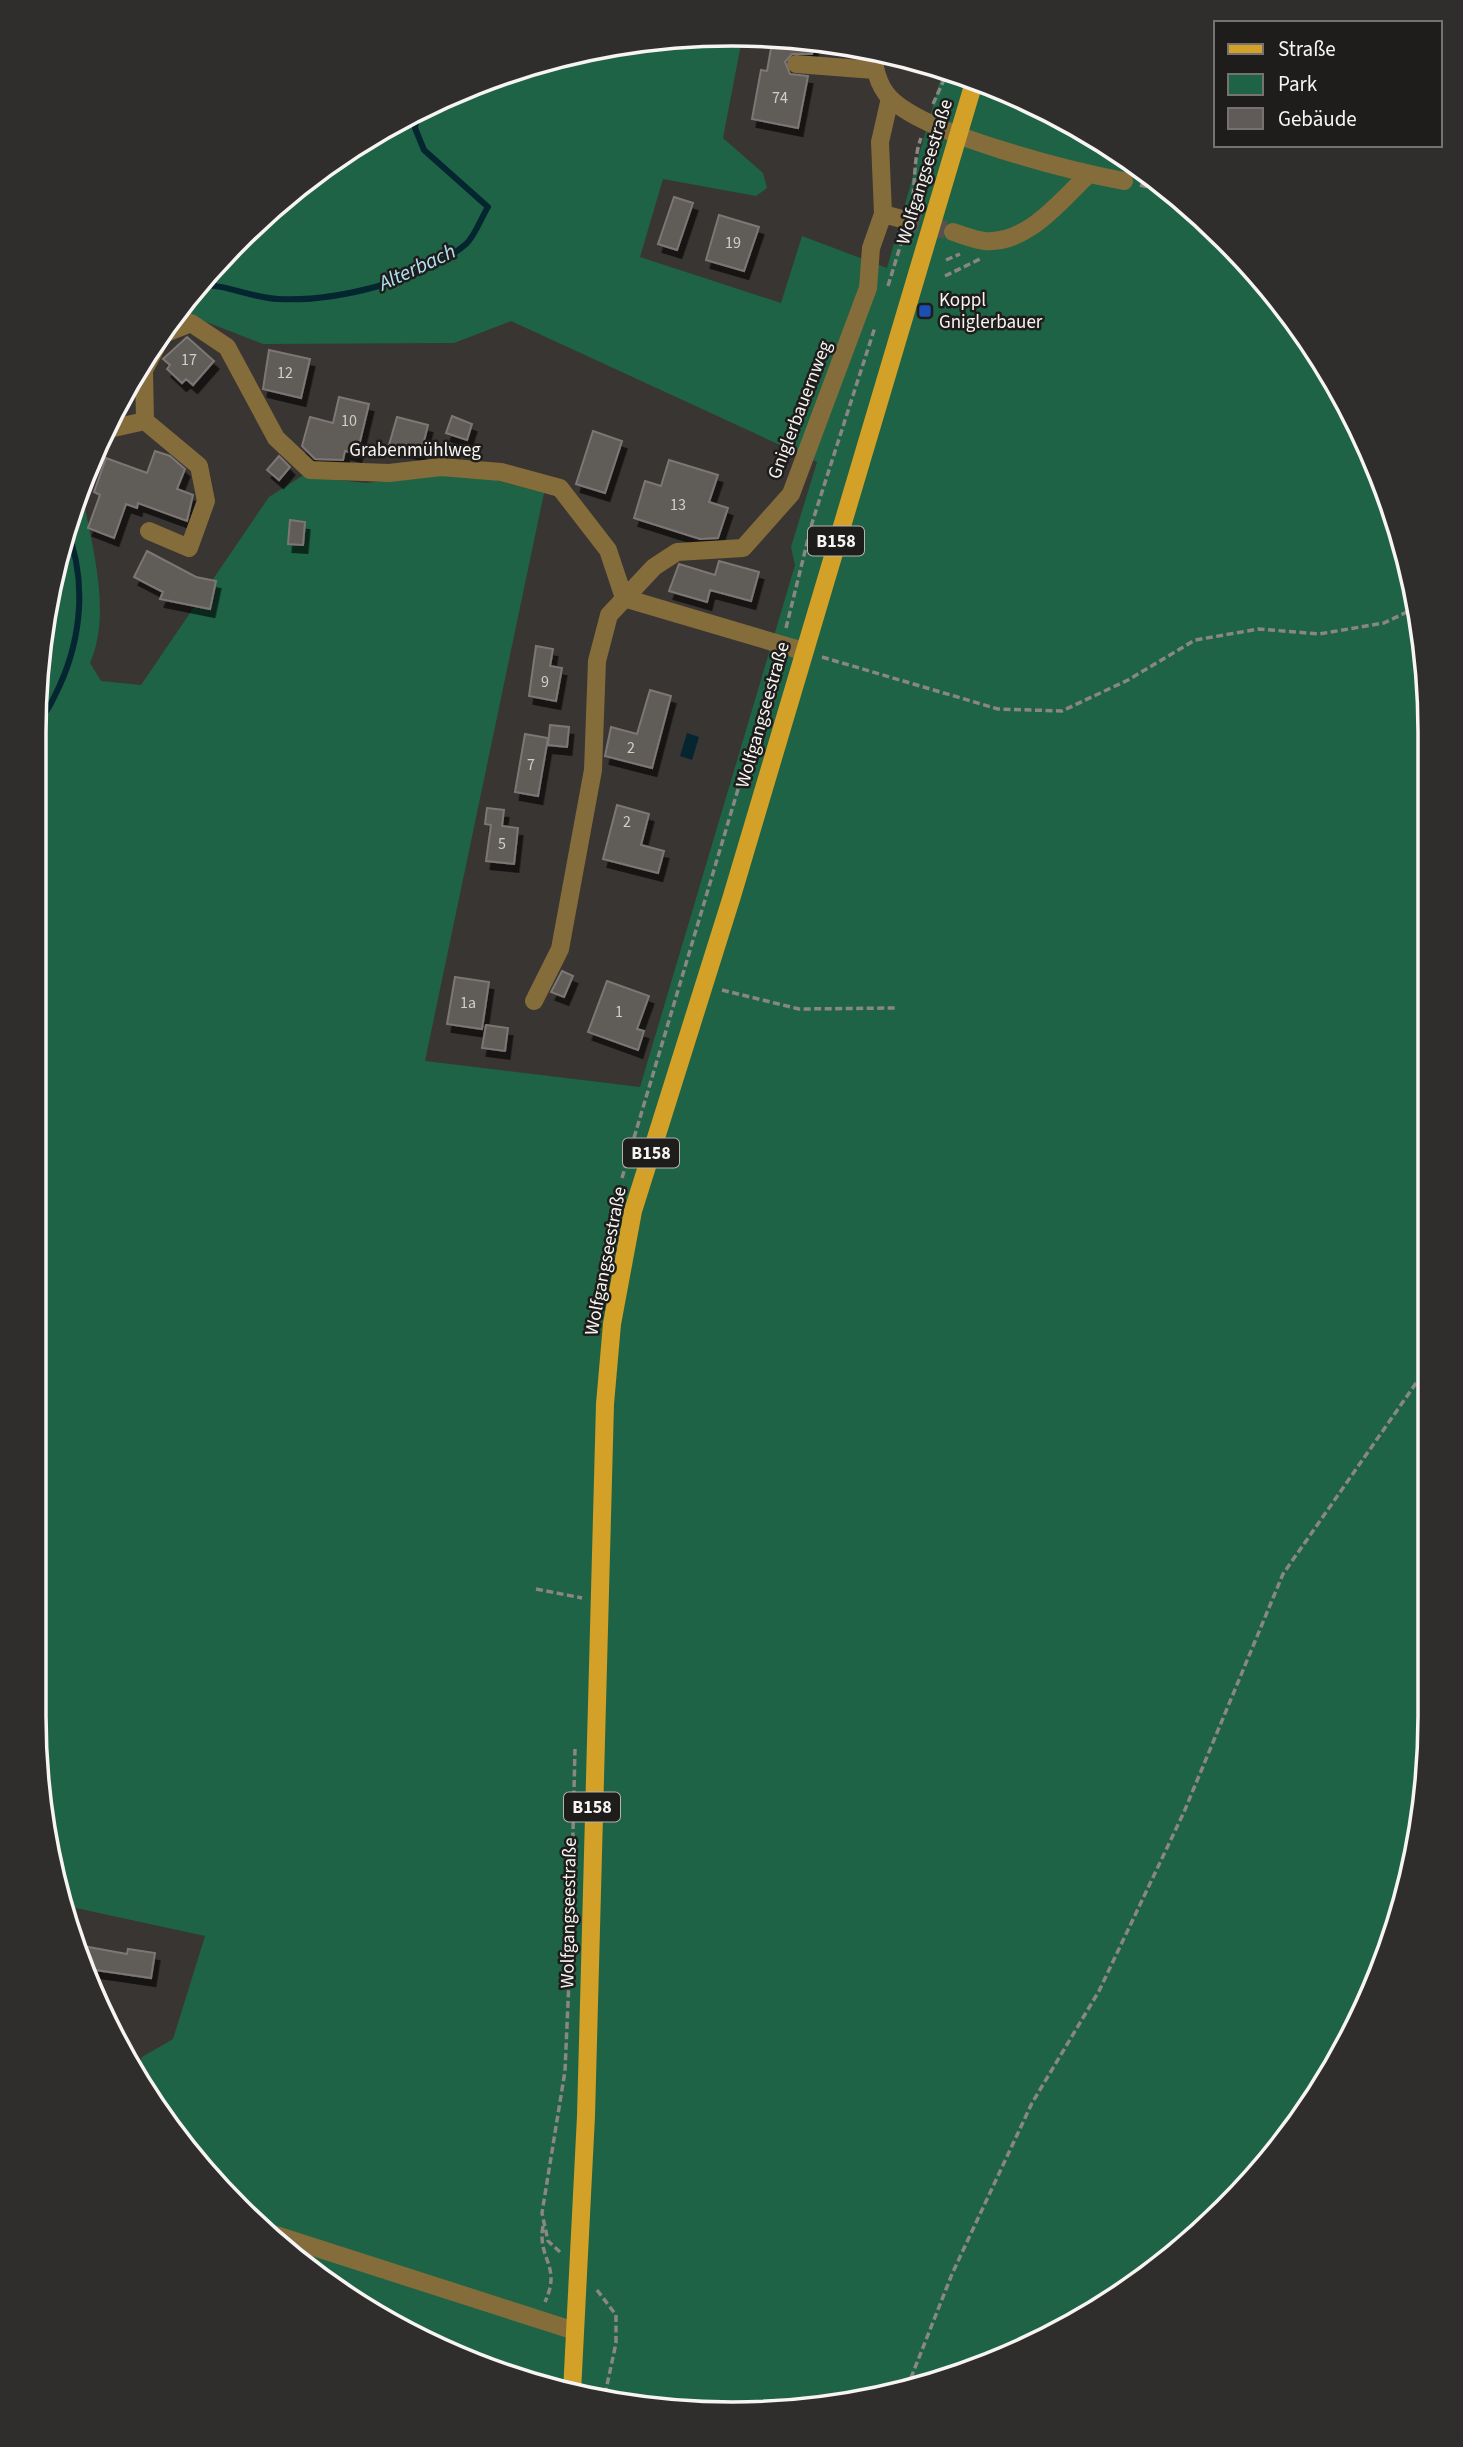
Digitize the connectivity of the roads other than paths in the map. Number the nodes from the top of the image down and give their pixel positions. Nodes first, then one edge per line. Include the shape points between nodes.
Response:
1 (873, 61) edge
2 (796, 64) dead end
3 (874, 70) junction
4 (972, 90) edge
5 (890, 98) junction
6 (959, 134) junction
7 (1089, 174) junction
8 (1124, 181) road end
9 (883, 214) junction
10 (905, 224) tunnel mouth
11 (953, 232) tunnel mouth
12 (176, 329) edge
13 (144, 377) edge
14 (145, 421) junction
15 (116, 427) edge
16 (149, 531) dead end
17 (624, 598) junction
18 (803, 651) junction
19 (534, 1001) dead end
20 (289, 2239) edge
21 (575, 2331) junction
22 (572, 2382) edge

1 - 3 street
2 - 3 street
3 - 5 street
4 - 6 main road, Wolfgangseestraße / B158
5 - 6 street
5 - 9 street, Gniglerbauernweg via 880,142
6 - 7 street
6 - 18 main road, Wolfgangseestraße / B158
7 - 8 street
7 - 11 street via 1036,224 1010,239 985,241
9 - 10 street
9 - 17 street, Gniglerbauernweg via 871,248 868,288 791,494 743,548 677,552 654,567
12 - 17 street, Grabenmühlweg via 191,323 227,346 276,438 310,470 389,473 440,467 501,472 560,488 608,550
13 - 14 street, Grabenmühlweg
14 - 15 street
14 - 16 street via 199,466 206,501 189,548
17 - 18 street
17 - 19 street, Gniglerbauernweg via 610,615 597,661 593,770 559,949
18 - 21 main road, Wolfgangseestraße / B158 via 633,1211 612,1324 605,1404 586,2116
20 - 21 street
21 - 22 main road, Wolfgangseestraße / B158

